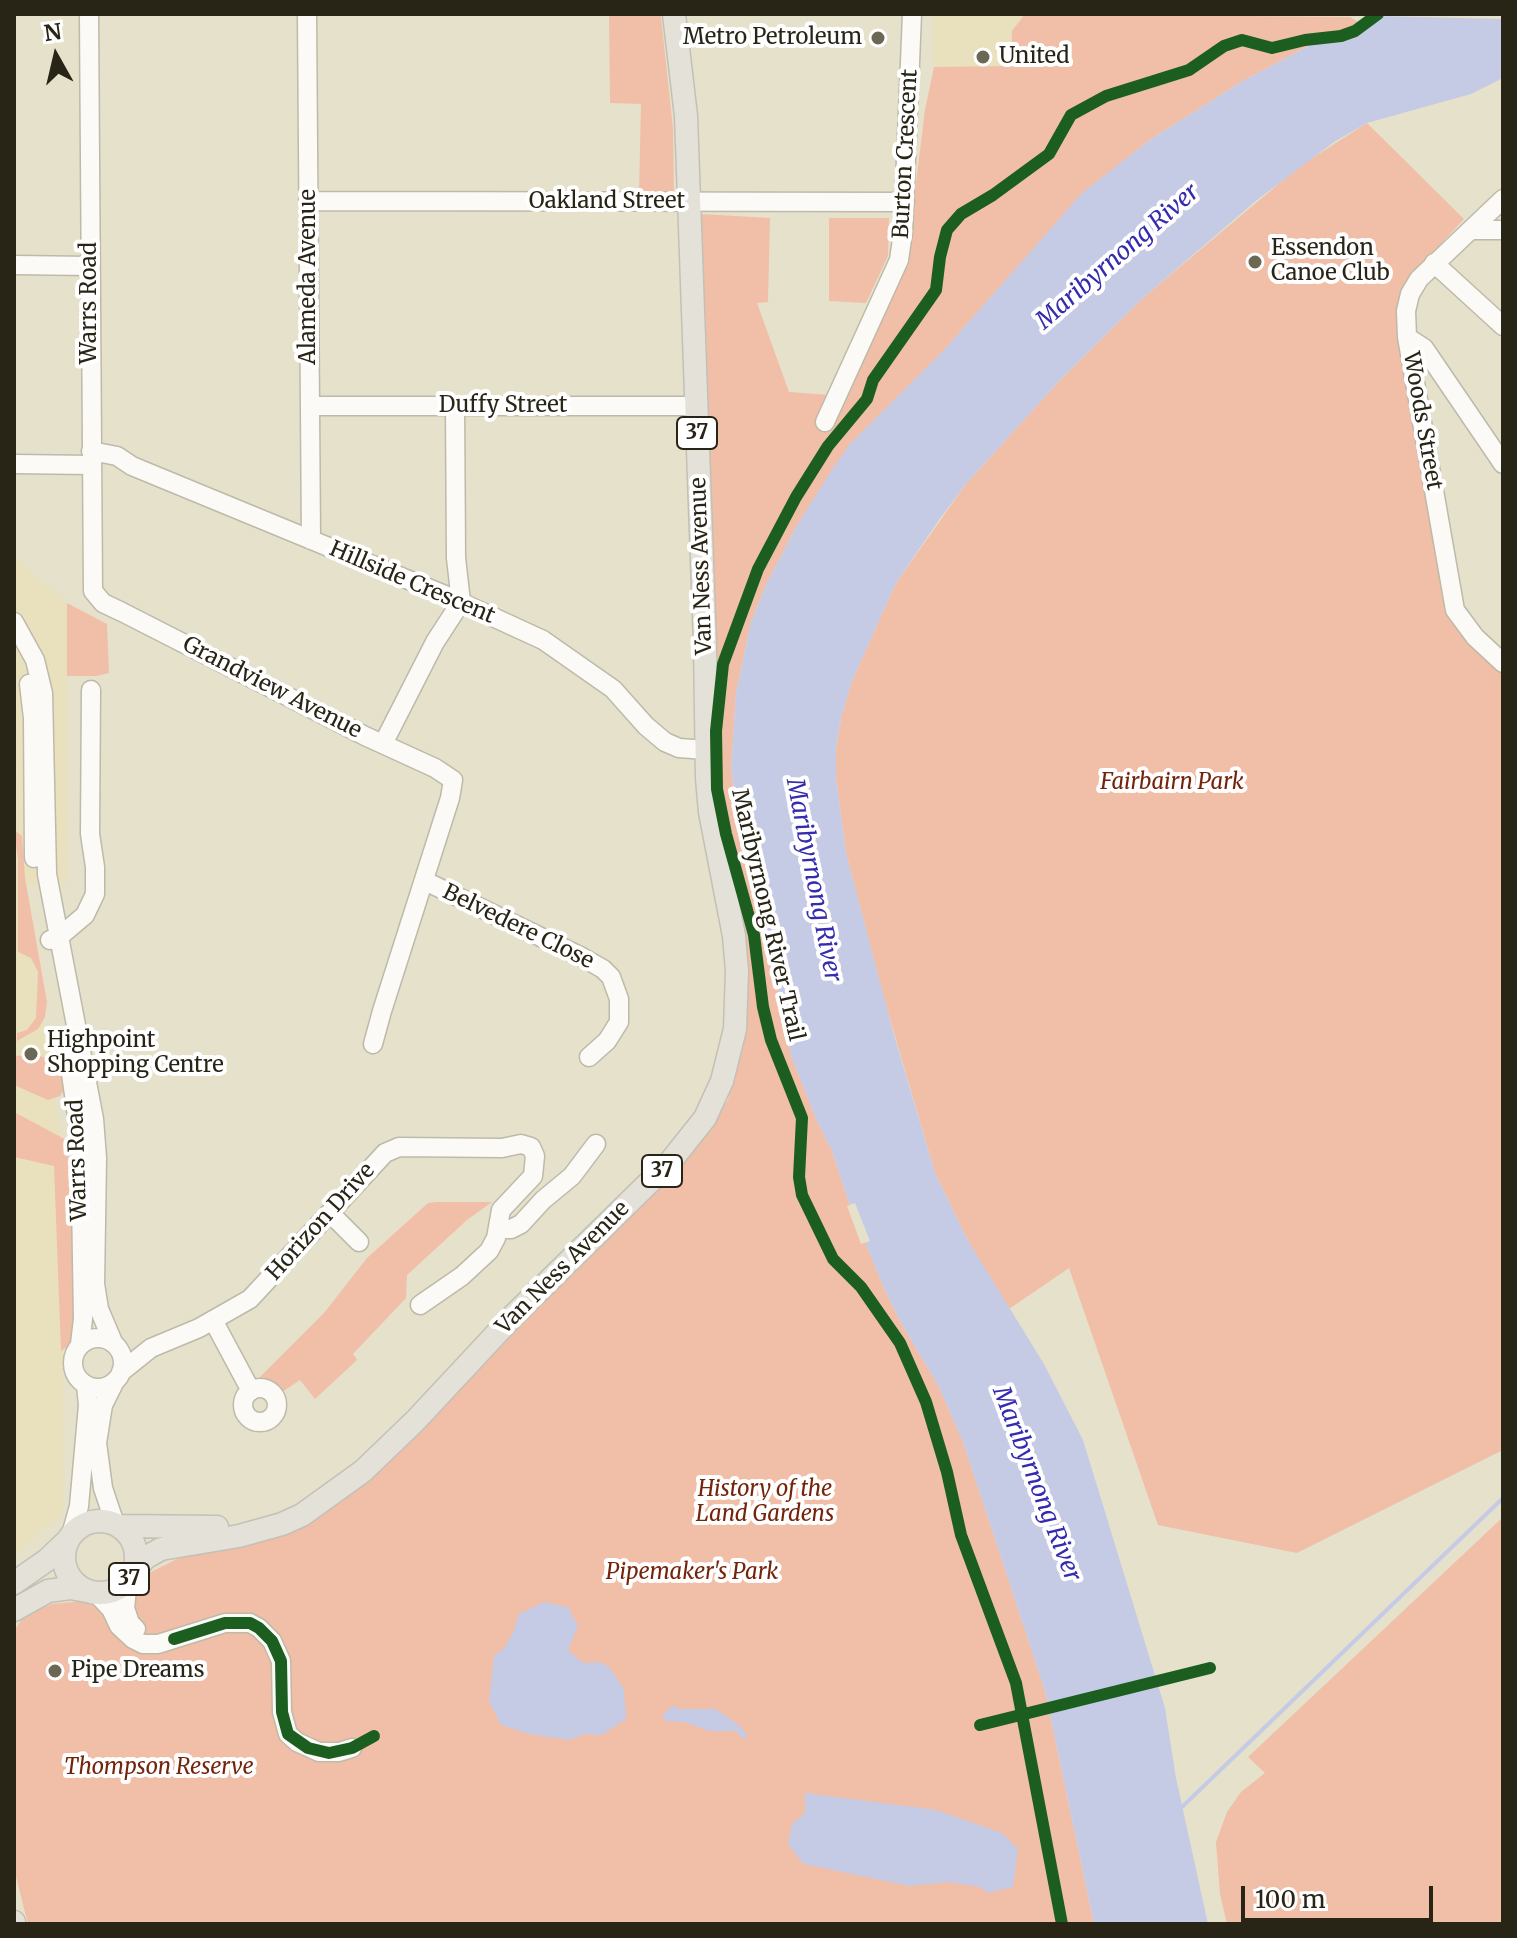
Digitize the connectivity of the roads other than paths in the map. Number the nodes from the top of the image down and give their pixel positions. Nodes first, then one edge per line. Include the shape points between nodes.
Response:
1 (89, 14) edge
2 (307, 14) edge
3 (674, 14) edge
4 (688, 14) edge
5 (912, 14) edge
6 (686, 116) junction
7 (1503, 199) edge
8 (309, 201) junction
9 (689, 202) junction
10 (905, 202) junction
11 (1472, 230) junction
12 (1503, 230) edge
13 (1434, 263) junction
14 (14, 265) edge
15 (90, 266) junction
16 (1503, 326) edge
17 (1407, 337) junction
18 (310, 406) junction
19 (455, 406) junction
20 (696, 406) junction
21 (825, 422) dead end
22 (91, 460) junction
23 (14, 464) edge
24 (1503, 464) edge
25 (311, 540) junction
26 (93, 591) joint
27 (452, 598) junction
28 (14, 622) edge
29 (14, 644) edge
30 (1503, 663) edge
31 (91, 690) dead end
32 (383, 744) junction
33 (706, 755) junction
34 (425, 881) junction
35 (53, 939) junction
36 (373, 1044) dead end
37 (589, 1057) dead end
38 (596, 1144) dead end
39 (331, 1214) junction
40 (497, 1234) junction
41 (359, 1242) dead end
42 (420, 1305) dead end
43 (213, 1320) junction
44 (114, 1343) junction
45 (80, 1344) junction
46 (119, 1376) junction
47 (86, 1385) junction
48 (251, 1391) dead end
49 (346, 1484) junction
50 (117, 1525) junction
51 (70, 1537) junction
52 (130, 1577) junction
53 (14, 1583) edge
54 (92, 1592) junction
55 (14, 1610) edge
56 (174, 1639) junction
57 (352, 1748) dead end

1 - 15 street, Warrs Road
2 - 8 street, Alameda Avenue
3 - 6 main road, Van Ness Avenue / 37
4 - 6 main road, Van Ness Avenue / 37
5 - 10 street, Burton Crescent
6 - 9 main road, Van Ness Avenue / 37
7 - 11 street, Woods Street
8 - 9 street, Oakland Street
8 - 18 street, Alameda Avenue
9 - 10 street, Oakland Street
9 - 20 main road, Van Ness Avenue / 37
10 - 21 street, Burton Crescent via 899,260
11 - 12 street
11 - 13 street, Woods Street
13 - 16 street
13 - 17 street, Woods Street via 1410,294
14 - 15 street
15 - 22 street, Warrs Road
17 - 24 street via 1424,348
17 - 30 street, Woods Street via 1455,610
18 - 19 street, Duffy Street
18 - 25 street, Alameda Avenue
19 - 20 street, Duffy Street
19 - 27 street
20 - 33 main road, Van Ness Avenue / 37
22 - 23 street, Hillside Crescent
22 - 25 street, Hillside Crescent via 117,456
22 - 26 street, Warrs Road
25 - 27 street, Hillside Crescent
26 - 32 street, Grandview Avenue via 103,603
27 - 32 street
27 - 33 street, Hillside Crescent via 554,647 613,689 665,742
28 - 35 street via 29,645 43,693
29 - 35 street via 32,701 34,857
31 - 35 street via 95,894 85,915
32 - 34 street, Grandview Avenue via 453,780
33 - 49 main road, Van Ness Avenue / 37 via 710,812 737,971 735,1029 715,1100 670,1162 387,1449
34 - 36 street
34 - 37 street, Belvedere Close via 582,957 611,977 619,999 619,1022
35 - 44 street, Warrs Road via 94,1119 96,1295
35 - 45 street, Warrs Road via 79,1122
38 - 40 street, Horizon Drive via 572,1176 517,1227
39 - 40 street, Horizon Drive via 392,1149 525,1144 535,1154 534,1173 503,1208
39 - 41 street
39 - 43 street, Horizon Drive via 250,1299
40 - 42 street, Horizon Drive via 479,1261
43 - 44 street, Horizon Drive via 170,1335
43 - 46 street, Horizon Drive via 151,1348
43 - 48 street
44 - 45 street via 96,1337
44 - 46 street via 123,1357
45 - 47 street via 72,1363
46 - 47 street via 102,1388
46 - 50 street via 103,1405 97,1443 103,1488
47 - 51 street via 79,1506
49 - 50 main road, Van Ness Avenue / 37 via 288,1513 246,1525
49 - 52 main road, Van Ness Avenue / 37 via 282,1524 152,1552
50 - 51 main road, 37 via 86,1523
50 - 52 main road, 37 via 135,1548
51 - 53 main road, 37
51 - 54 main road, 37 via 66,1570
52 - 54 main road, 37 via 117,1589
52 - 56 street via 125,1608 130,1623 154,1639
54 - 55 main road, 37 via 48,1591
54 - 56 street via 107,1603 133,1639 151,1645
56 - 57 street via 225,1623 259,1628 281,1661 288,1734 319,1752

